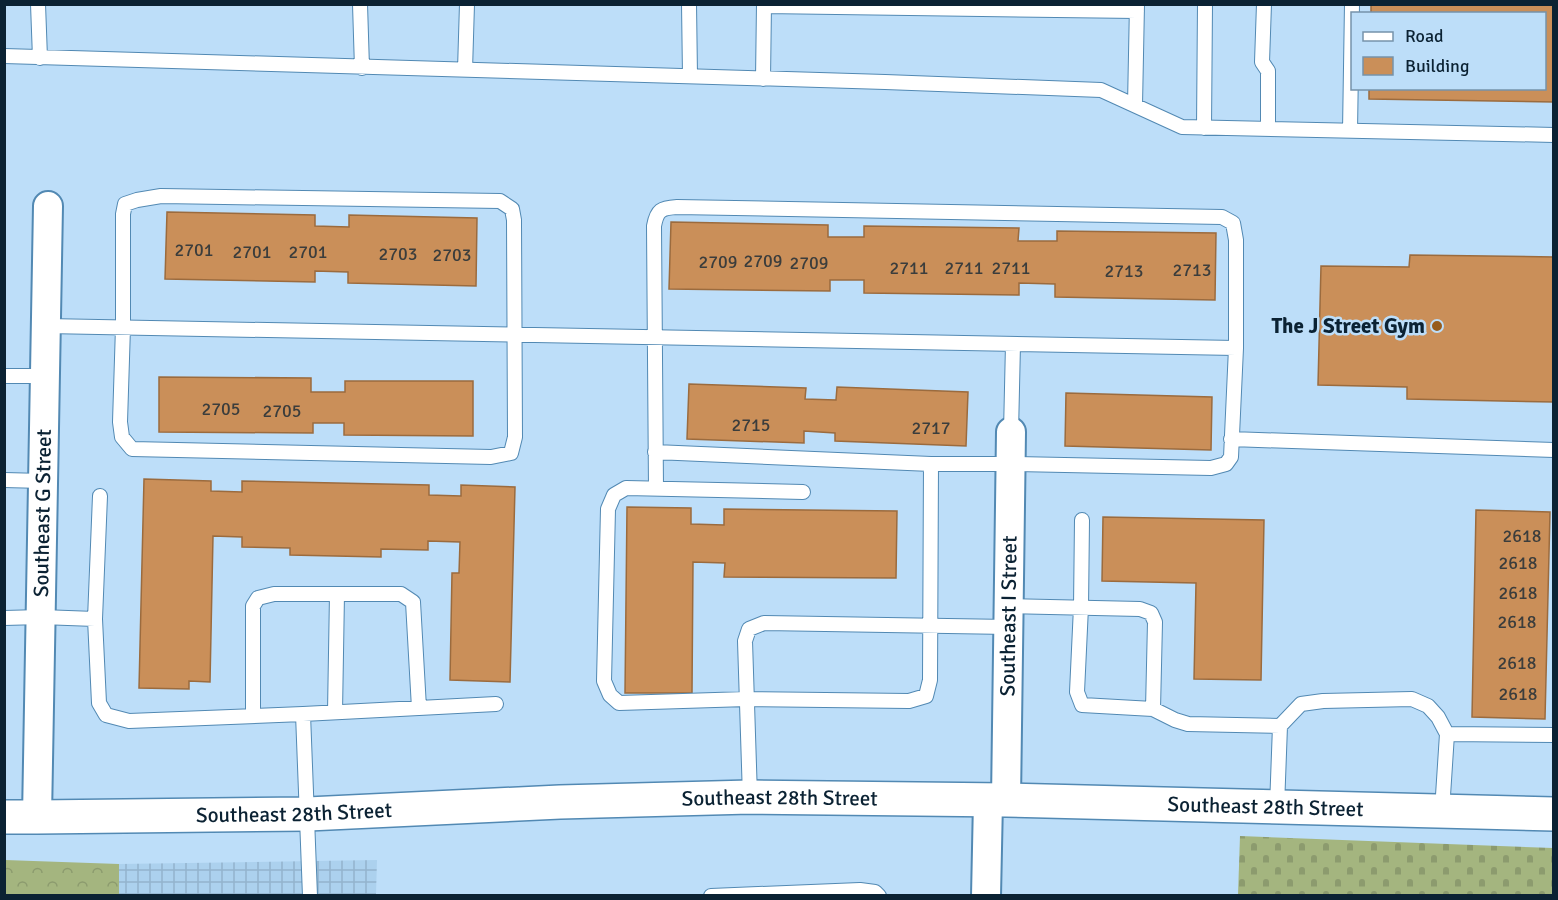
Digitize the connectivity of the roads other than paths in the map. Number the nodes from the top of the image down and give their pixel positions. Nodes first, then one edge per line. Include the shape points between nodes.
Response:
1 (38, 4) edge
2 (360, 4) edge
3 (467, 4) edge
4 (689, 4) edge
5 (1205, 4) edge
6 (1264, 4) edge
7 (764, 5) edge
8 (1137, 8) edge
9 (4, 57) edge
10 (40, 58) junction
11 (362, 68) junction
12 (1351, 68) edge
13 (465, 70) junction
14 (690, 76) junction
15 (764, 79) junction
16 (1135, 105) junction
17 (1204, 128) junction
18 (1268, 129) junction
19 (1350, 131) junction
20 (1554, 135) edge
21 (48, 206) dead end
22 (46, 326) junction
23 (123, 327) junction
24 (515, 335) junction
25 (655, 337) junction
26 (1013, 344) junction
27 (1236, 348) junction
28 (4, 376) edge
29 (45, 376) junction
30 (1011, 432) joint
31 (1232, 439) junction
32 (1554, 450) edge
33 (655, 452) junction
34 (931, 464) junction
35 (1011, 464) junction
36 (4, 480) edge
37 (43, 481) junction
38 (656, 488) junction
39 (803, 492) dead end
40 (100, 496) dead end
41 (1082, 520) dead end
42 (337, 594) junction
43 (1081, 607) junction
44 (1009, 616) junction
45 (41, 617) junction
46 (4, 618) edge
47 (95, 619) junction
48 (930, 626) junction
49 (747, 699) junction
50 (496, 704) dead end
51 (419, 708) junction
52 (1153, 709) junction
53 (335, 712) junction
54 (303, 714) junction
55 (253, 716) junction
56 (1280, 726) junction
57 (1447, 734) junction
58 (1554, 735) edge
59 (750, 797) junction
60 (997, 801) junction
61 (1277, 807) junction
62 (1442, 811) junction
63 (308, 814) junction
64 (1554, 814) edge
65 (4, 817) edge
66 (37, 818) junction
67 (310, 896) edge
68 (711, 896) edge
69 (879, 896) edge
70 (987, 896) edge

1 - 10 lane
2 - 11 lane
3 - 13 lane
4 - 14 lane
5 - 17 lane
6 - 18 lane via 1262,62 1268,71
7 - 8 lane
7 - 15 lane
8 - 16 lane
9 - 10 lane
10 - 11 lane
11 - 13 lane
12 - 19 lane
13 - 14 lane
14 - 15 lane
15 - 16 lane via 1101,90
16 - 17 lane via 1182,127
17 - 18 lane
18 - 19 lane
19 - 20 lane
21 - 22 street, Southeast G Street
22 - 23 lane
22 - 29 street, Southeast G Street
23 - 24 lane
23 - 24 lane via 120,422 122,437 132,449 491,457 511,453 515,437
23 - 24 lane via 125,204 161,196 500,201 512,209 514,220
24 - 25 lane
25 - 26 lane
25 - 27 lane via 654,226 656,215 664,208 1222,217 1233,223 1236,240
25 - 33 lane
26 - 27 lane
26 - 30 lane
27 - 31 lane
28 - 29 lane
29 - 37 street, Southeast G Street
30 - 35 street, Southeast I Street
31 - 32 lane
31 - 35 lane via 1231,457 1226,464 1211,468
33 - 34 lane
33 - 38 lane
34 - 35 lane
34 - 48 lane
35 - 44 street, Southeast I Street
36 - 37 lane
37 - 45 street, Southeast G Street
38 - 39 lane
38 - 49 lane via 626,488 614,495 608,509 604,681 610,695 619,703
40 - 47 lane
41 - 43 lane
42 - 51 lane via 401,594 413,602
42 - 53 lane
42 - 55 lane via 274,594 258,598 253,606
43 - 44 lane
43 - 52 lane via 1140,609 1150,613 1155,622
43 - 52 lane via 1077,692 1082,705
44 - 48 lane
44 - 60 street, Southeast I Street
45 - 46 lane
45 - 47 lane
45 - 66 street, Southeast G Street
47 - 55 lane via 99,703 106,715 129,721
48 - 49 lane via 930,680 926,696 909,701
48 - 49 lane via 764,623 749,629 745,641
49 - 59 lane
50 - 51 lane
51 - 53 lane
52 - 56 lane via 1188,723
53 - 54 lane
54 - 55 lane
54 - 63 lane
56 - 57 lane via 1301,704 1412,699 1428,706
56 - 61 lane
57 - 58 lane
57 - 62 lane
59 - 60 main road, Southeast 28th Street
59 - 63 main road, Southeast 28th Street
60 - 61 main road, Southeast 28th Street
60 - 70 street, Southeast I Street
61 - 62 main road, Southeast 28th Street
62 - 64 main road, Southeast 28th Street
63 - 66 main road, Southeast 28th Street
63 - 67 lane
65 - 66 main road, Southeast 28th Street
68 - 69 lane via 860,890

